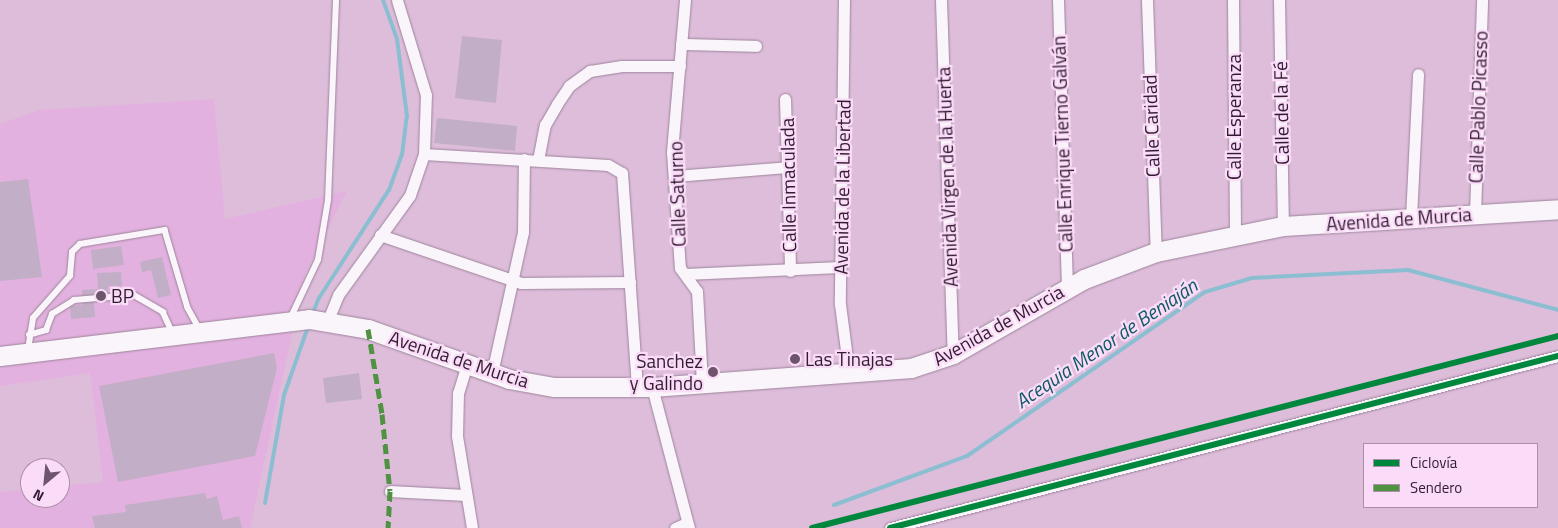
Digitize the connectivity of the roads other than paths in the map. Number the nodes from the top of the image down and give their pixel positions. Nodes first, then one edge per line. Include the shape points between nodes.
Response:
1 (336, 0) edge
2 (397, 0) edge
3 (684, 0) edge
4 (844, 0) edge
5 (941, 0) edge
6 (1058, 0) edge
7 (1147, 0) edge
8 (1234, 0) edge
9 (1279, 0) edge
10 (1482, 0) edge
11 (681, 44) junction
12 (756, 46) dead end
13 (680, 66) junction
14 (1418, 74) dead end
15 (785, 99) dead end
16 (424, 154) junction
17 (524, 159) junction
18 (538, 160) junction
19 (788, 167) junction
20 (674, 176) junction
21 (1558, 209) edge
22 (1474, 214) junction
23 (1411, 218) junction
24 (1283, 226) junction
25 (1235, 234) junction
26 (380, 235) junction
27 (1156, 252) junction
28 (840, 267) junction
29 (790, 271) junction
30 (685, 274) junction
31 (515, 280) junction
32 (630, 282) junction
33 (1067, 287) junction
34 (294, 319) junction
35 (324, 320) junction
36 (200, 330) junction
37 (173, 333) junction
38 (29, 344) junction
39 (953, 354) junction
40 (0, 356) edge
41 (1558, 356) edge
42 (467, 364) junction
43 (492, 373) junction
44 (849, 373) junction
45 (702, 383) junction
46 (644, 387) junction
47 (390, 491) dead end
48 (465, 495) junction
49 (688, 526) edge
50 (472, 528) edge
51 (675, 528) edge
52 (890, 528) edge

1 - 34 lane via 328,200 318,260
2 - 16 street via 426,95
3 - 11 street, Calle Saturno
4 - 28 street, Avenida de la Libertad
5 - 39 street, Avenida Virgen de la Huerta
6 - 33 street, Calle Enrique Tierno Galván
7 - 27 street, Calle Caridad
8 - 25 street, Calle Esperanza
9 - 24 street, Calle de la Fé
10 - 22 street, Calle Pablo Picasso
11 - 12 street
11 - 13 street, Calle Saturno
13 - 18 street via 622,66 590,71 569,86 557,104 545,126
13 - 20 street, Calle Saturno
14 - 23 street
15 - 19 street, Calle Inmaculada
16 - 17 street
16 - 26 street via 410,195
17 - 18 street
17 - 31 street via 523,232
18 - 32 street via 608,165 622,174
19 - 20 street
19 - 29 street, Calle Inmaculada
20 - 30 street, Calle Saturno via 680,268
21 - 22 main road, Avenida de Murcia
22 - 23 main road, Avenida de Murcia
23 - 24 main road, Avenida de Murcia
24 - 25 main road, Avenida de Murcia
25 - 27 main road, Avenida de Murcia
26 - 31 street
26 - 35 street via 334,300
27 - 33 main road, Avenida de Murcia
28 - 29 street
28 - 44 street, Avenida de la Libertad
29 - 30 street
30 - 45 street, Calle Saturno via 697,291
31 - 32 street
31 - 43 street
32 - 46 street
33 - 39 main road, Avenida de Murcia
34 - 35 main road, Avenida de Murcia
34 - 36 main road, Avenida de Murcia
35 - 42 main road, Avenida de Murcia via 368,329
36 - 37 main road, Avenida de Murcia
36 - 38 lane via 188,308 165,230 80,244 72,252 70,276 33,318
37 - 38 main road, Avenida de Murcia
37 - 38 lane via 163,312 134,296 74,300 52,314 46,330
38 - 40 main road, Avenida de Murcia
39 - 44 main road, Avenida de Murcia via 916,367
41 - 52 street
42 - 43 main road, Avenida de Murcia
42 - 48 street via 458,393 457,436
43 - 46 main road, Avenida de Murcia via 554,388
44 - 45 main road, Avenida de Murcia
45 - 46 main road, Avenida de Murcia
46 - 49 street
47 - 48 street
48 - 50 street
49 - 51 street

